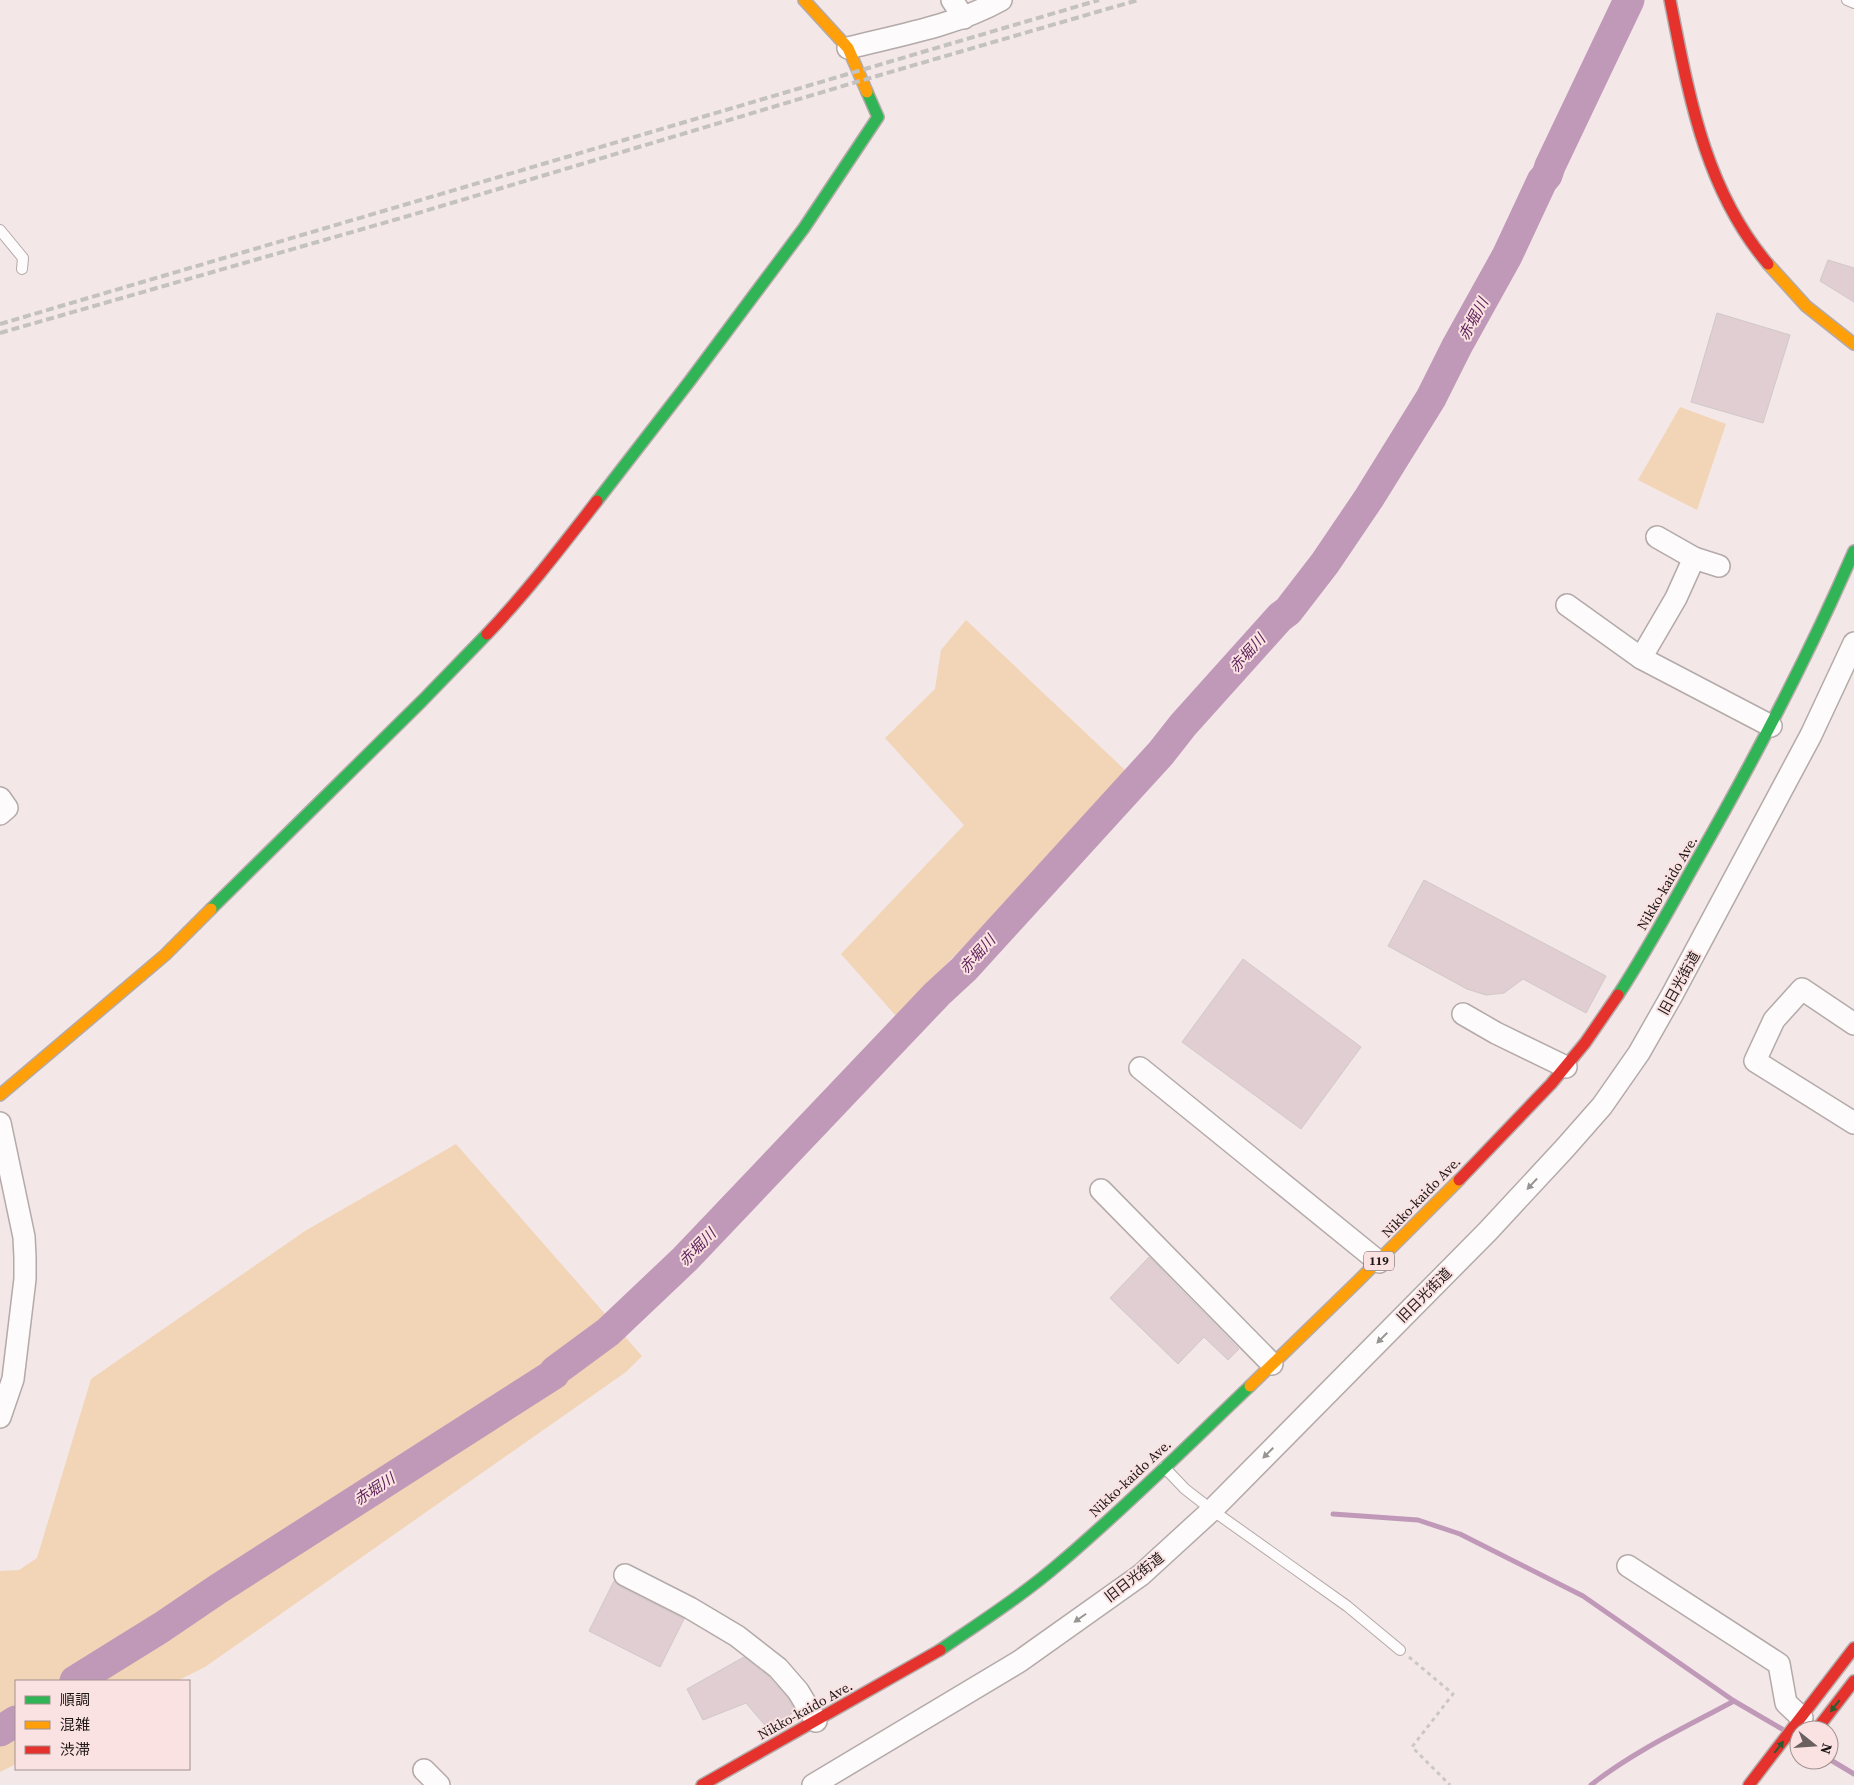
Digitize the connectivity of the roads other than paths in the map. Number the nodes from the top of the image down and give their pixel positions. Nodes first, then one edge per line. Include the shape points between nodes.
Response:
1 (804, 0) edge
2 (952, 0) edge
3 (1001, 0) edge
4 (1670, 0) edge
5 (1847, 0) edge
6 (1854, 3) edge
7 (964, 18) junction
8 (848, 48) junction
9 (0, 230) edge
10 (22, 269) dead end
11 (1854, 344) edge
12 (1656, 537) dead end
13 (1854, 551) edge
14 (1694, 558) junction
15 (1719, 566) dead end
16 (1567, 605) dead end
17 (1854, 642) edge
18 (1641, 658) junction
19 (1771, 726) junction
20 (0, 798) edge
21 (0, 814) edge
22 (1463, 1014) dead end
23 (1854, 1024) edge
24 (1566, 1067) junction
25 (1140, 1068) dead end
26 (2, 1087) edge
27 (0, 1123) edge
28 (1854, 1123) edge
29 (1101, 1190) dead end
30 (1379, 1262) junction
31 (0, 1347) edge
32 (1272, 1364) junction
33 (13, 1379) junction
34 (0, 1417) edge
35 (1164, 1467) junction
36 (1212, 1510) junction
37 (1628, 1566) dead end
38 (624, 1575) dead end
39 (1854, 1648) edge
40 (1400, 1650) road end
41 (1854, 1681) edge
42 (1805, 1720) edge
43 (1811, 1720) edge
44 (1813, 1720) edge
45 (816, 1721) junction
46 (1789, 1744) edge
47 (702, 1785) edge
48 (813, 1785) edge
49 (1748, 1785) edge

1 - 8 main road
2 - 7 street
3 - 7 street
4 - 11 main road via 1704,149 1727,201 1748,236 1789,288
5 - 6 lane
7 - 8 street
8 - 26 main road via 878,117 804,228 543,571 422,702 165,955
9 - 10 lane via 23,258
12 - 14 street
13 - 19 main road, Nikko-kaido Ave. / 119 via 1807,657
14 - 15 street
14 - 18 street via 1676,598
16 - 18 street
17 -> 36 street, 旧日光街道 via 1811,735 1672,995 1639,1053 1602,1106 1488,1231
18 - 19 street
19 - 24 main road, Nikko-kaido Ave. / 119 via 1666,915 1598,1024
20 - 21 street via 7,808
22 - 24 street
23 - 28 street via 1802,989 1774,1020 1755,1061
24 - 30 main road, Nikko-kaido Ave. / 119
25 - 30 street
27 - 33 street via 24,1237 25,1256
29 - 32 street
30 - 32 main road, Nikko-kaido Ave. / 119
31 - 33 street
32 - 35 main road, Nikko-kaido Ave. / 119
33 - 34 street
35 - 36 lane
35 - 45 main road, Nikko-kaido Ave. / 119 via 1060,1563 1014,1599 932,1656
36 - 40 lane via 1347,1606
36 -> 48 street, 旧日光街道 via 1141,1574 1020,1661
37 - 42 street via 1779,1664 1786,1703
38 - 45 street via 737,1636 778,1668 798,1691
39 - 43 main road
41 -> 44 main road
45 - 47 main road, Nikko-kaido Ave. / 119
49 -> 46 main road

